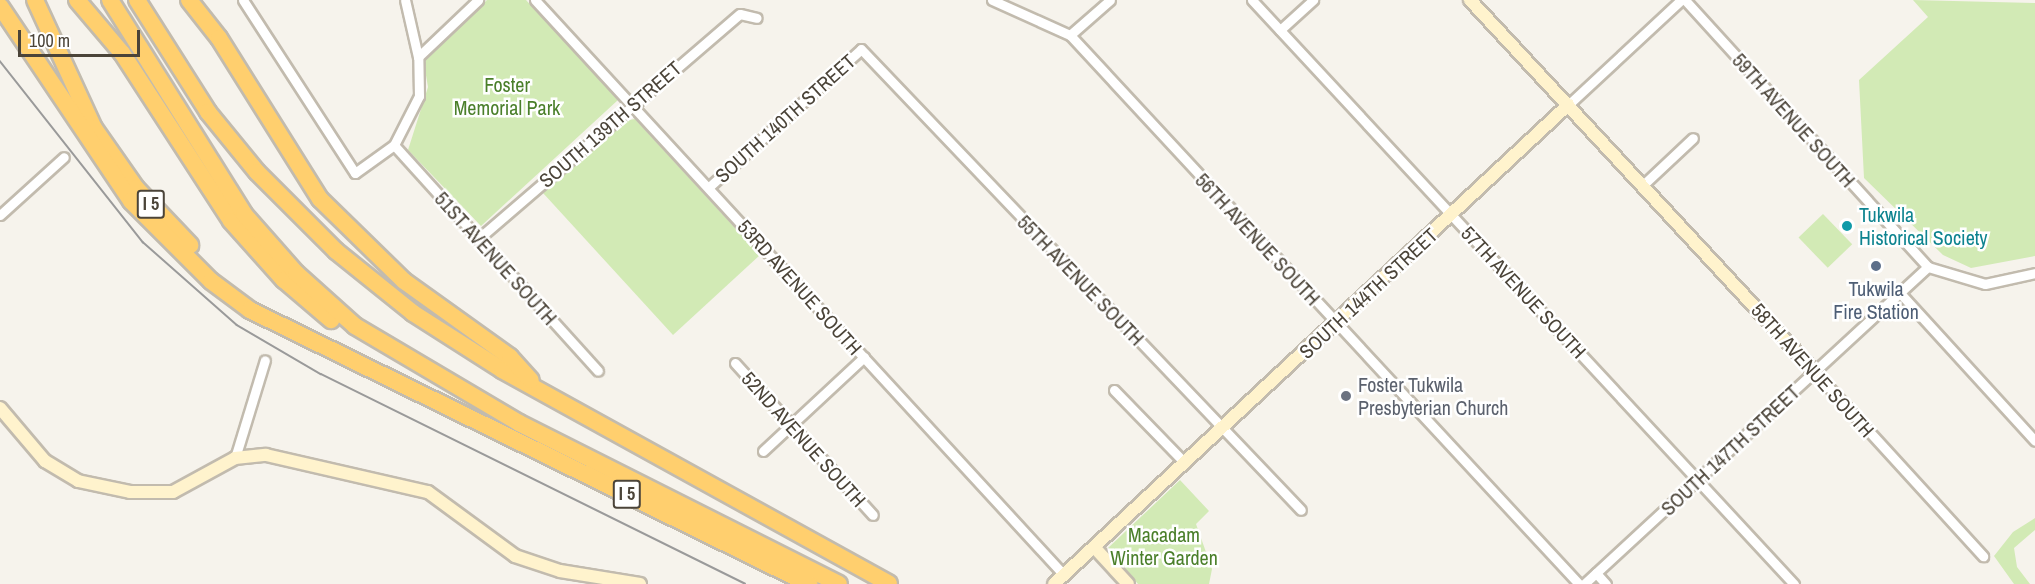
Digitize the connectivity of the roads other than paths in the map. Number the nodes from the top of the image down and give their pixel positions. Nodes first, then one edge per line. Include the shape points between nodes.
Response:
1 (35, 0) edge
2 (77, 0) edge
3 (110, 0) edge
4 (137, 0) edge
5 (189, 0) edge
6 (243, 0) edge
7 (405, 0) edge
8 (535, 0) edge
9 (992, 0) edge
10 (1110, 0) edge
11 (1252, 0) edge
12 (1313, 0) edge
13 (1470, 0) edge
14 (1683, 0) edge
15 (474, 1) edge
16 (0, 6) edge
17 (757, 18) dead end
18 (1280, 30) junction
19 (1070, 35) junction
20 (861, 49) joint
21 (418, 57) junction
22 (633, 104) junction
23 (1568, 105) junction
24 (1693, 138) dead end
25 (394, 145) junction
26 (64, 158) dead end
27 (1644, 184) junction
28 (709, 187) junction
29 (0, 215) edge
30 (1453, 215) junction
31 (478, 239) junction
32 (1928, 267) junction
33 (2035, 273) edge
34 (1900, 293) junction
35 (1335, 323) junction
36 (334, 351) junction
37 (864, 357) junction
38 (266, 360) dead end
39 (735, 363) dead end
40 (598, 371) dead end
41 (1814, 371) junction
42 (540, 390) junction
43 (1114, 390) dead end
44 (445, 404) junction
45 (0, 408) edge
46 (790, 425) junction
47 (1222, 428) junction
48 (2035, 441) edge
49 (763, 451) dead end
50 (235, 458) junction
51 (1185, 463) junction
52 (1698, 480) junction
53 (1301, 510) dead end
54 (873, 515) dead end
55 (1094, 547) junction
56 (1983, 556) dead end
57 (1596, 573) junction
58 (1064, 575) junction
59 (640, 584) edge
60 (809, 584) edge
61 (839, 584) edge
62 (889, 584) edge
63 (1054, 584) edge
64 (1128, 584) edge
65 (1579, 584) edge
66 (1584, 584) edge
67 (1606, 584) edge
68 (1794, 584) edge

1 - 36 highway, I 5 via 82,107 136,188 233,284
2 - 44 highway via 122,53 231,220 263,259 333,322 415,376
3 - 61 highway, I 5 via 244,214 296,273 355,326 519,423
4 - 42 highway, I 5 via 208,112 309,226 413,313
5 - 42 highway via 326,206 404,281 510,357
6 - 25 street via 355,173
7 - 21 street
8 - 22 street, 53RD AVENUE SOUTH
9 - 19 street, 56TH AVENUE SOUTH
10 - 19 street
11 - 18 street, 57TH AVENUE SOUTH
12 - 18 street
13 - 23 street, 58TH AVENUE SOUTH
14 - 23 street, SOUTH 144TH STREET
14 - 32 street, 59TH AVENUE SOUTH
15 - 21 street
16 - 36 highway via 97,157 161,232 250,310
17 - 22 street, SOUTH 139TH STREET via 744,12
18 - 30 street, 57TH AVENUE SOUTH
19 - 35 street, 56TH AVENUE SOUTH
20 - 28 street, SOUTH 140TH STREET
20 - 47 street, 55TH AVENUE SOUTH
21 - 25 street via 419,96
22 - 28 street, 53RD AVENUE SOUTH
22 - 31 street, SOUTH 139TH STREET
23 - 27 street, 58TH AVENUE SOUTH
23 - 30 street, SOUTH 144TH STREET
24 - 27 street
25 - 31 street, 51ST AVENUE SOUTH
26 - 29 street
27 - 41 street, 58TH AVENUE SOUTH
28 - 37 street, 53RD AVENUE SOUTH
30 - 35 street, SOUTH 144TH STREET
30 - 52 street, 57TH AVENUE SOUTH
31 - 40 street, 51ST AVENUE SOUTH
32 - 33 street via 1985,284
32 - 34 street, SOUTH 147TH STREET
34 - 41 street, SOUTH 147TH STREET
34 - 48 street
35 - 47 street, SOUTH 144TH STREET
35 - 65 street, 56TH AVENUE SOUTH
36 - 44 highway, I 5
37 - 46 street
37 - 58 street, 53RD AVENUE SOUTH
38 - 50 street
39 - 46 street, 52ND AVENUE SOUTH
41 - 52 street, SOUTH 147TH STREET
41 - 56 street, 58TH AVENUE SOUTH
42 - 62 highway, I 5
43 - 51 street
44 - 60 highway, I 5
45 - 50 street via 62,473 113,489 173,492
46 - 49 street
46 - 54 street, 52ND AVENUE SOUTH
47 - 51 street, SOUTH 144TH STREET
47 - 53 street, 55TH AVENUE SOUTH
50 - 59 street via 266,455 428,492 516,556 560,571
51 - 55 street, SOUTH 144TH STREET
52 - 57 street, SOUTH 147TH STREET
52 - 68 street, 57TH AVENUE SOUTH
55 - 58 street, SOUTH 144TH STREET
55 - 64 street
57 - 66 street, SOUTH 147TH STREET
57 - 67 street
58 - 63 street, SOUTH 144TH STREET

